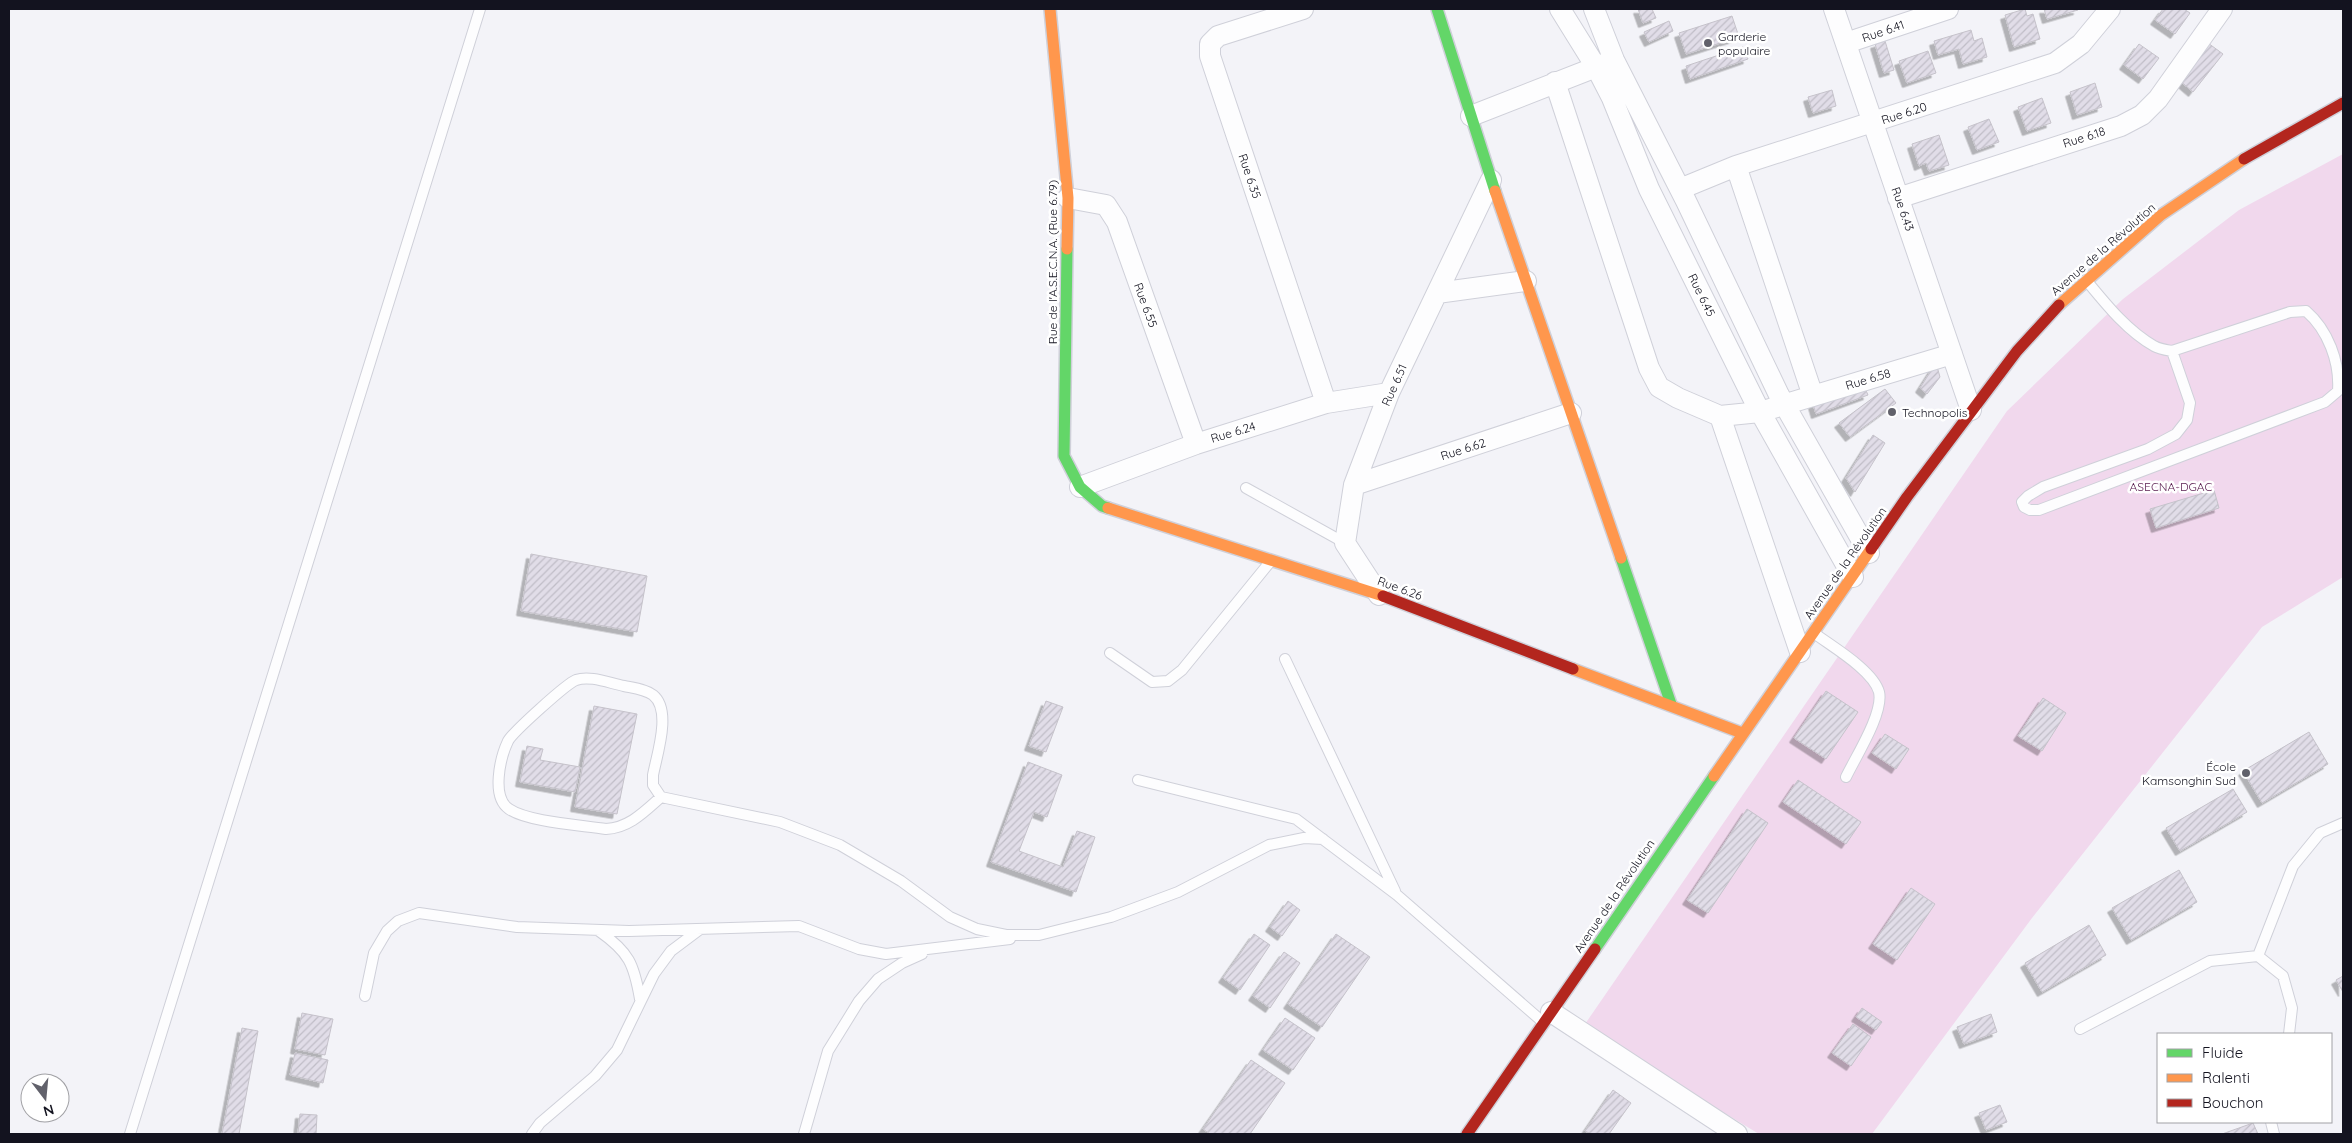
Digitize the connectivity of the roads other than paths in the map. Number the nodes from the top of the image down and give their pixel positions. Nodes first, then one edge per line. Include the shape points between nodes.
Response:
1 (480, 9) edge
2 (1050, 9) edge
3 (1303, 9) edge
4 (1437, 9) edge
5 (1560, 9) edge
6 (1594, 9) edge
7 (1834, 9) edge
8 (1948, 9) edge
9 (2222, 9) edge
10 (2106, 11) edge
11 (1250, 17) edge
12 (1846, 44) junction
13 (1605, 63) junction
14 (1555, 82) junction
15 (2343, 103) edge
16 (1471, 116) junction
17 (1873, 123) junction
18 (1736, 166) junction
19 (1491, 180) junction
20 (1683, 195) junction
21 (1068, 198) junction
22 (1898, 198) junction
23 (1663, 216) junction
24 (2086, 279) junction
25 (1526, 281) junction
26 (1437, 293) junction
27 (1734, 301) junction
28 (1711, 314) junction
29 (2172, 351) junction
30 (1952, 354) junction
31 (1389, 393) junction
32 (1813, 396) junction
33 (1326, 402) junction
34 (1784, 403) junction
35 (1971, 410) junction
36 (1760, 412) junction
37 (1572, 413) junction
38 (1720, 416) junction
39 (1196, 444) junction
40 (1064, 456) joint
41 (1354, 485) junction
42 (1080, 487) junction
43 (1246, 488) dead end
44 (1346, 544) junction
45 (1869, 553) junction
46 (1270, 561) junction
47 (1853, 576) junction
48 (1379, 595) junction
49 (1813, 632) junction
50 (1800, 652) junction
51 (1110, 653) dead end
52 (1285, 658) dead end
53 (1672, 704) junction
54 (1742, 733) junction
55 (1846, 777) dead end
56 (1138, 780) dead end
57 (661, 797) junction
58 (2343, 823) edge
59 (1323, 840) junction
60 (1397, 895) junction
61 (599, 930) junction
62 (699, 930) junction
63 (1039, 935) junction
64 (932, 950) junction
65 (2258, 956) junction
66 (365, 996) dead end
67 (640, 999) junction
68 (1548, 1018) junction
69 (2080, 1029) dead end
70 (2289, 1033) edge
71 (130, 1134) edge
72 (532, 1134) edge
73 (804, 1134) edge
74 (1467, 1134) edge
75 (1737, 1134) edge

1 - 71 lane
2 - 21 street, Rue de l'A.S.E.C.N.A. (Rue 6.79)
3 - 11 street, Rue 6.35
4 - 16 street
5 - 13 street, Rue 6.45
6 - 13 street, Rue 6.45
7 - 12 street, Rue 6.43
8 - 12 street, Rue 6.41
9 - 22 street, Rue 6.18 via 2158,98 2142,115 2120,126
10 - 17 street, Rue 6.20 via 2081,44 2055,63
11 - 33 street, Rue 6.35 via 1218,36 1210,44 1210,56
12 - 17 street, Rue 6.43
13 - 14 street
13 - 20 street, Rue 6.45
13 - 23 street, Rue 6.45 via 1612,98
14 - 16 street
14 - 38 street via 1649,368 1659,387
15 - 24 street, Avenue de la Révolution via 2247,156 2161,215
16 - 19 street
17 - 18 street, Rue 6.20
17 - 22 street, Rue 6.43
18 - 20 street, Rue 6.20
18 - 32 street
19 - 25 street
19 - 26 street, Rue 6.51
20 - 23 street, Rue 6.20
20 - 27 street, Rue 6.45
21 - 39 street, Rue 6.55 via 1106,205 1117,222
21 - 40 street, Rue de l'A.S.E.C.N.A. (Rue 6.79)
22 - 30 street, Rue 6.43
23 - 28 street, Rue 6.45
24 - 29 lane via 2104,302 2138,334 2155,347
24 - 35 street, Avenue de la Révolution via 2050,313
25 - 26 street
25 - 37 street
26 - 31 street, Rue 6.51
27 - 28 street
27 - 34 street, Rue 6.45
28 - 36 street, Rue 6.45
29 - 29 lane via 2190,403 2187,420 2176,434 2148,449 2043,487 2022,502 2024,507 2039,510 2325,402 2338,391 2339,378 2329,342 2318,322 2306,311 2290,312
30 - 32 street, Rue 6.58
30 - 35 street, Rue 6.43
31 - 33 street, Rue 6.24
31 - 41 street, Rue 6.51
32 - 34 street, Rue 6.58
33 - 39 street, Rue 6.24
34 - 36 street, Rue 6.58
34 - 45 street, Rue 6.45
35 - 45 street, Avenue de la Révolution
36 - 38 street, Rue 6.58
36 - 47 street, Rue 6.45
37 - 41 street, Rue 6.62
37 - 53 street
38 - 50 street
39 - 42 street, Rue 6.24
40 - 42 street, Rue 6.26
41 - 44 street, Rue 6.51
42 - 46 street, Rue 6.26 via 1102,506
43 - 44 lane
44 - 48 street
45 - 47 street, Avenue de la Révolution
46 - 48 street, Rue 6.26
46 - 51 lane via 1182,670 1168,681 1152,682
47 - 49 street, Avenue de la Révolution
48 - 53 street, Rue 6.26
49 - 50 street, Avenue de la Révolution
49 - 55 lane via 1868,673 1879,692 1878,712
50 - 54 street, Avenue de la Révolution
52 - 60 lane
53 - 54 street, Rue 6.26
54 - 68 street, Avenue de la Révolution
56 - 59 lane via 1296,820
57 - 57 lane via 633,821 606,829 522,815 508,808 500,798 498,780 508,740 567,684 587,678 644,690 654,696 663,717 653,775 653,784
57 - 63 lane via 780,822 840,845 902,881 950,917 977,929 1006,935
58 - 65 lane via 2320,832 2293,866
59 - 60 lane
59 - 63 lane via 1304,838 1269,845 1178,892 1111,917
60 - 68 lane
61 - 62 lane
61 - 66 lane via 516,927 419,913 398,921 386,931 374,953
61 - 67 lane via 628,955 635,969
62 - 64 lane via 799,926 859,949 886,954
62 - 67 lane via 671,951
63 - 64 lane
64 - 73 lane via 902,963 878,980 859,1001 828,1051
65 - 69 lane via 2210,962
65 - 70 lane via 2284,976 2292,1008
67 - 72 lane via 616,1050 595,1076 540,1123
68 - 74 street, Avenue de la Révolution
68 - 75 street

